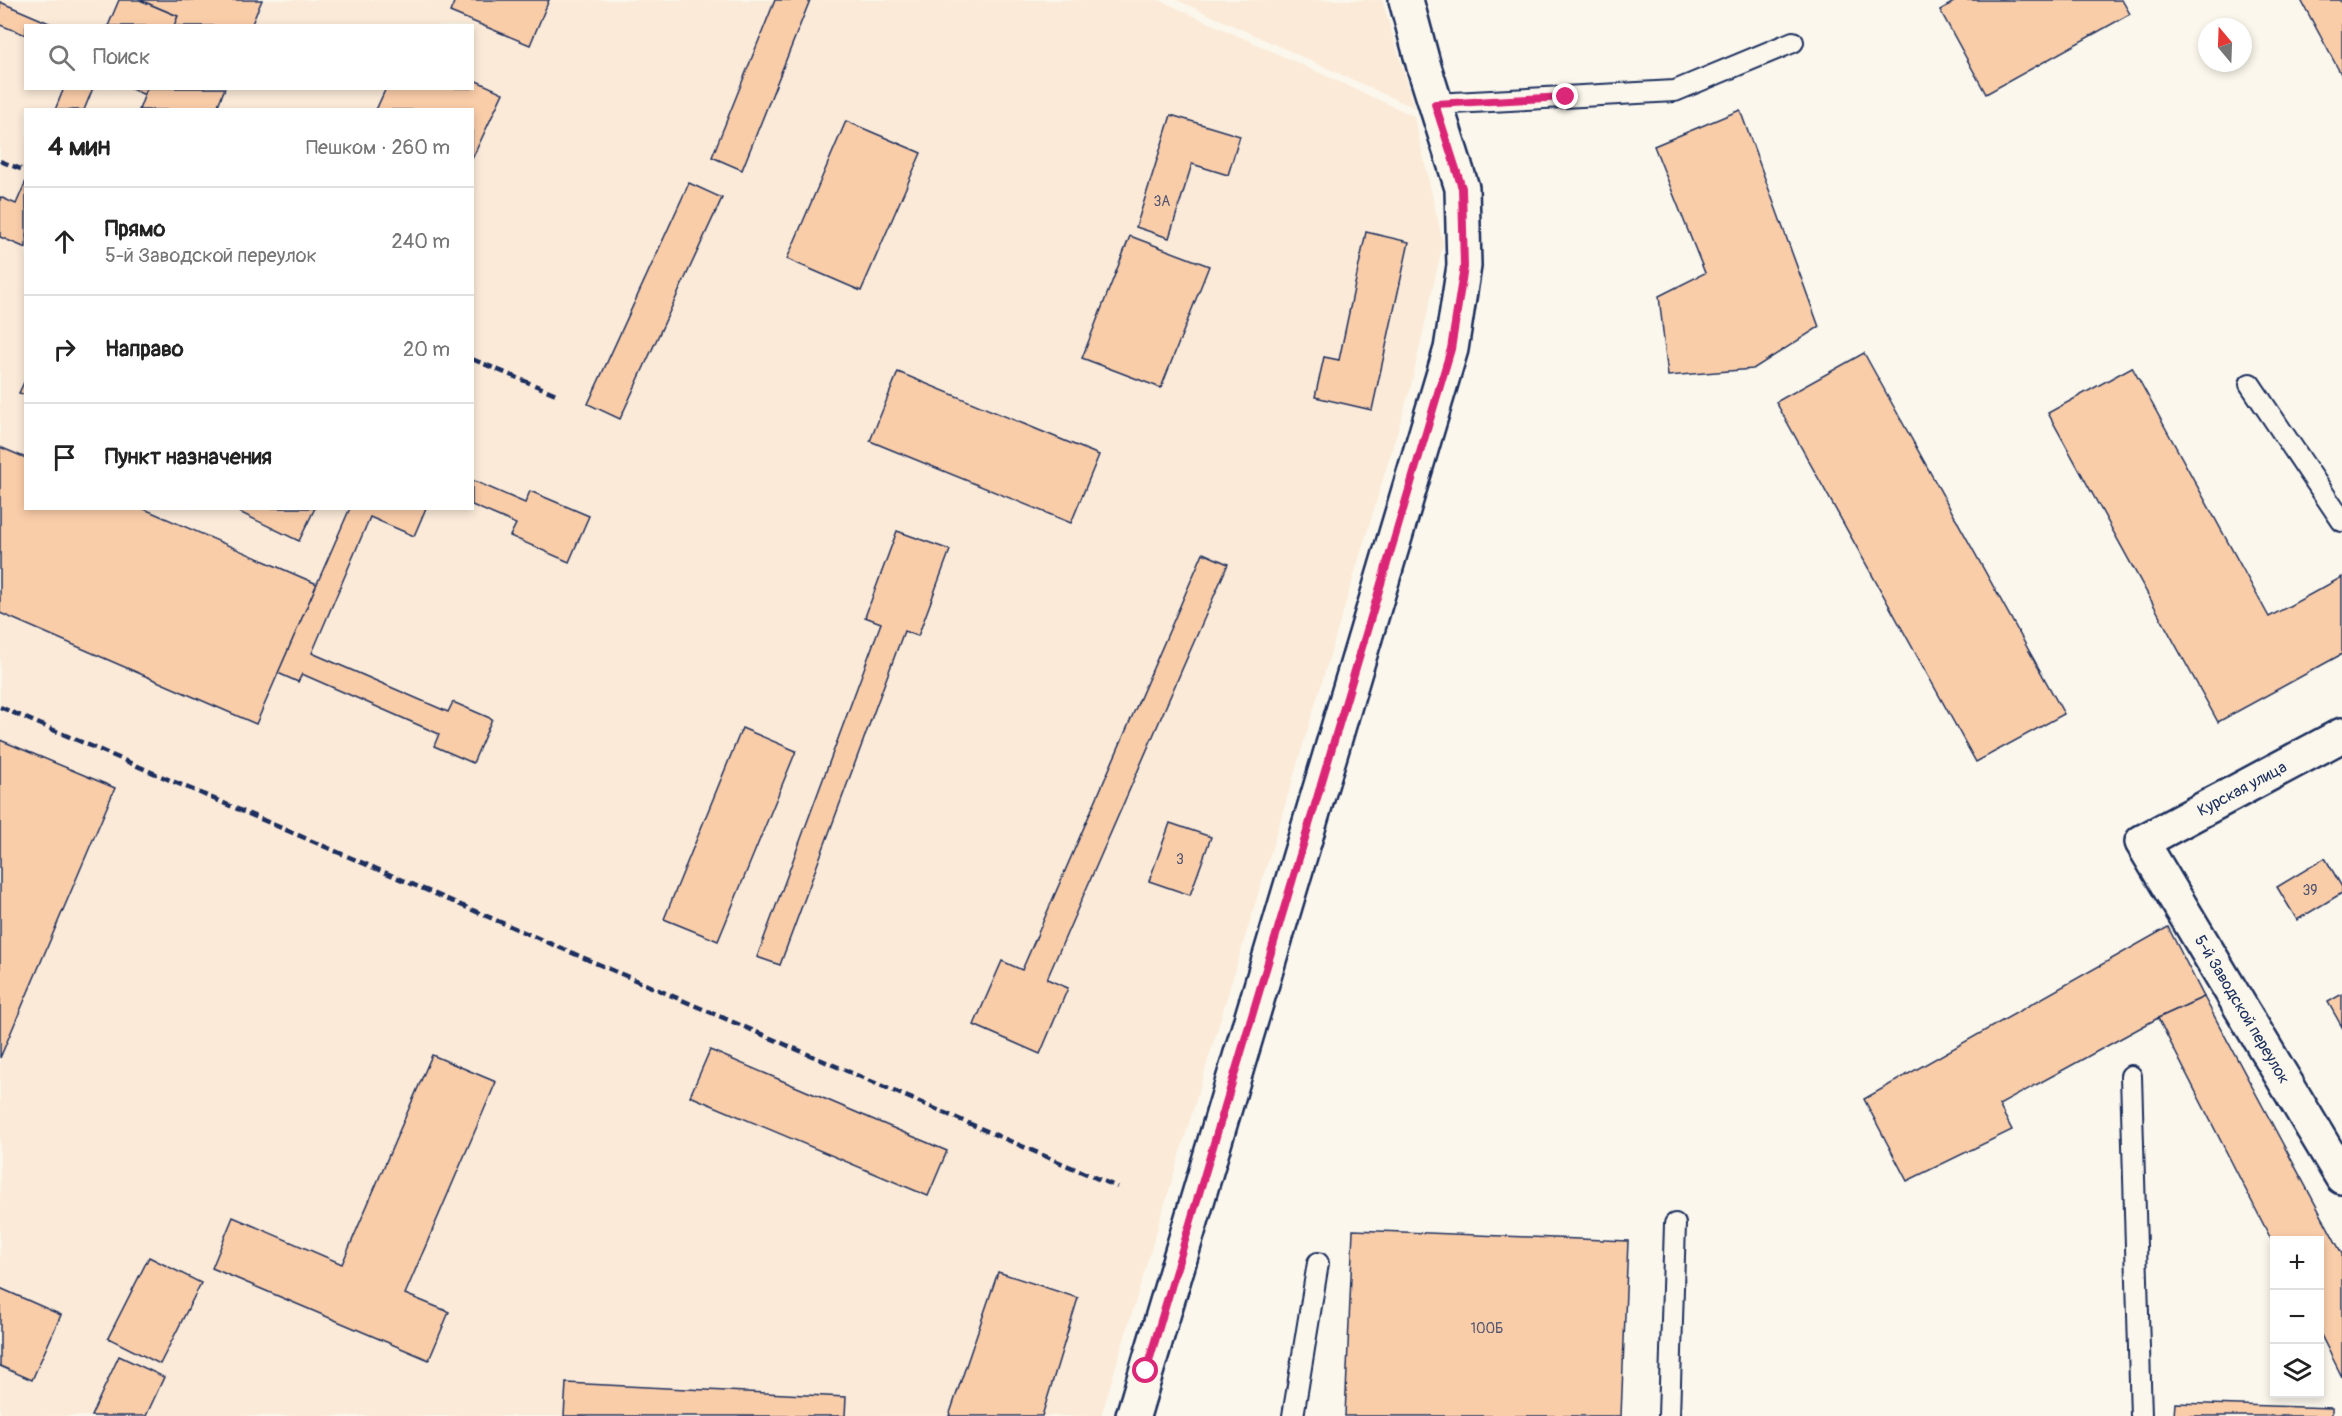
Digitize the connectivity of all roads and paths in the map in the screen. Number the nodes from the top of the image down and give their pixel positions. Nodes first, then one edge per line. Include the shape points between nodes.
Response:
1 (1406, 0) edge
2 (1793, 42) dead end
3 (1435, 104) junction
4 (2250, 384) dead end
5 (2342, 521) edge
6 (2342, 735) edge
7 (2142, 843) joint
8 (2131, 1076) dead end
9 (2342, 1177) edge
10 (1675, 1224) dead end
11 (1318, 1263) dead end
12 (1133, 1416) edge
13 (1293, 1416) edge
14 (1669, 1416) edge
15 (2141, 1416) edge

1 - 3 street
2 - 3 lane via 1675,91
3 - 12 street via 1462,188 1464,267 1451,349
4 - 5 lane
6 - 7 street, Курская улица
7 - 9 street, 5-й Заводской переулок
8 - 15 lane
10 - 14 lane
11 - 13 lane

